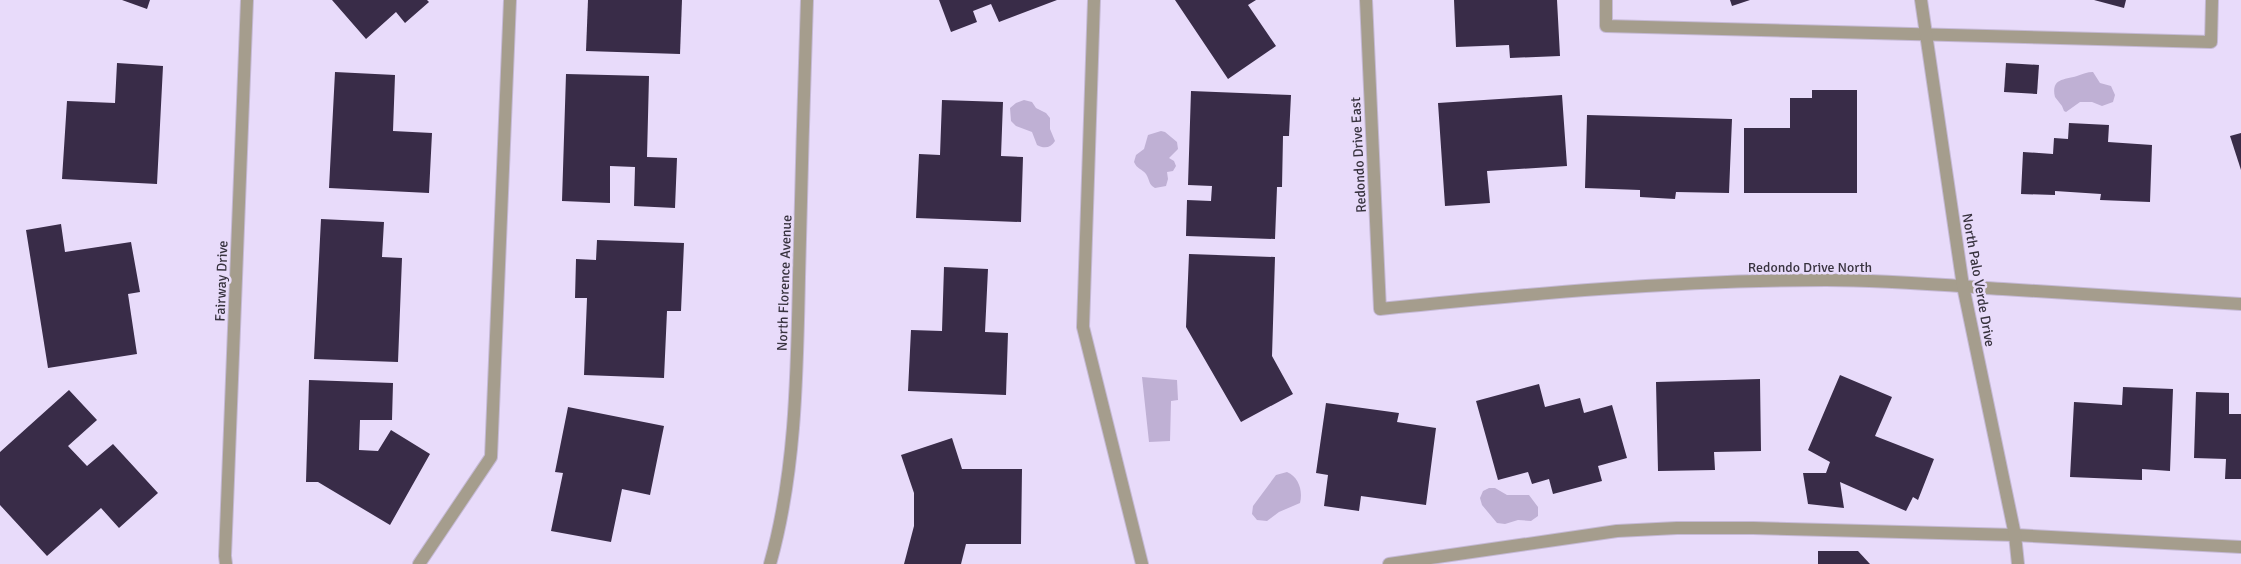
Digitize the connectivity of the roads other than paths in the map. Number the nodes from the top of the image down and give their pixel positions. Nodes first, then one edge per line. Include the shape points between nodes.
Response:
1 (247, 0) edge
2 (510, 0) edge
3 (807, 0) edge
4 (1094, 0) edge
5 (1366, 0) edge
6 (1606, 0) edge
7 (1921, 0) edge
8 (2212, 0) edge
9 (1925, 35) junction
10 (1963, 286) junction
11 (2241, 304) edge
12 (1380, 309) joint
13 (2015, 535) junction
14 (2241, 547) edge
15 (226, 564) edge
16 (419, 564) edge
17 (770, 564) edge
18 (1142, 564) edge
19 (1390, 564) edge
20 (2018, 564) edge

1 - 15 street, Fairway Drive
2 - 16 street via 491,457
3 - 17 street, North Florence Avenue via 794,400 784,501
4 - 18 street via 1083,326
5 - 12 street, Redondo Drive East
6 - 9 street via 1606,26
7 - 9 street, North Palo Verde Drive
8 - 9 street via 2211,42
9 - 10 street, North Palo Verde Drive
10 - 11 street, Redondo Drive North
10 - 12 street, Redondo Drive North via 1828,280 1697,283 1519,295
10 - 13 street, North Palo Verde Drive
13 - 14 street
13 - 19 street via 1677,528 1617,531
13 - 20 street, North Palo Verde Drive

